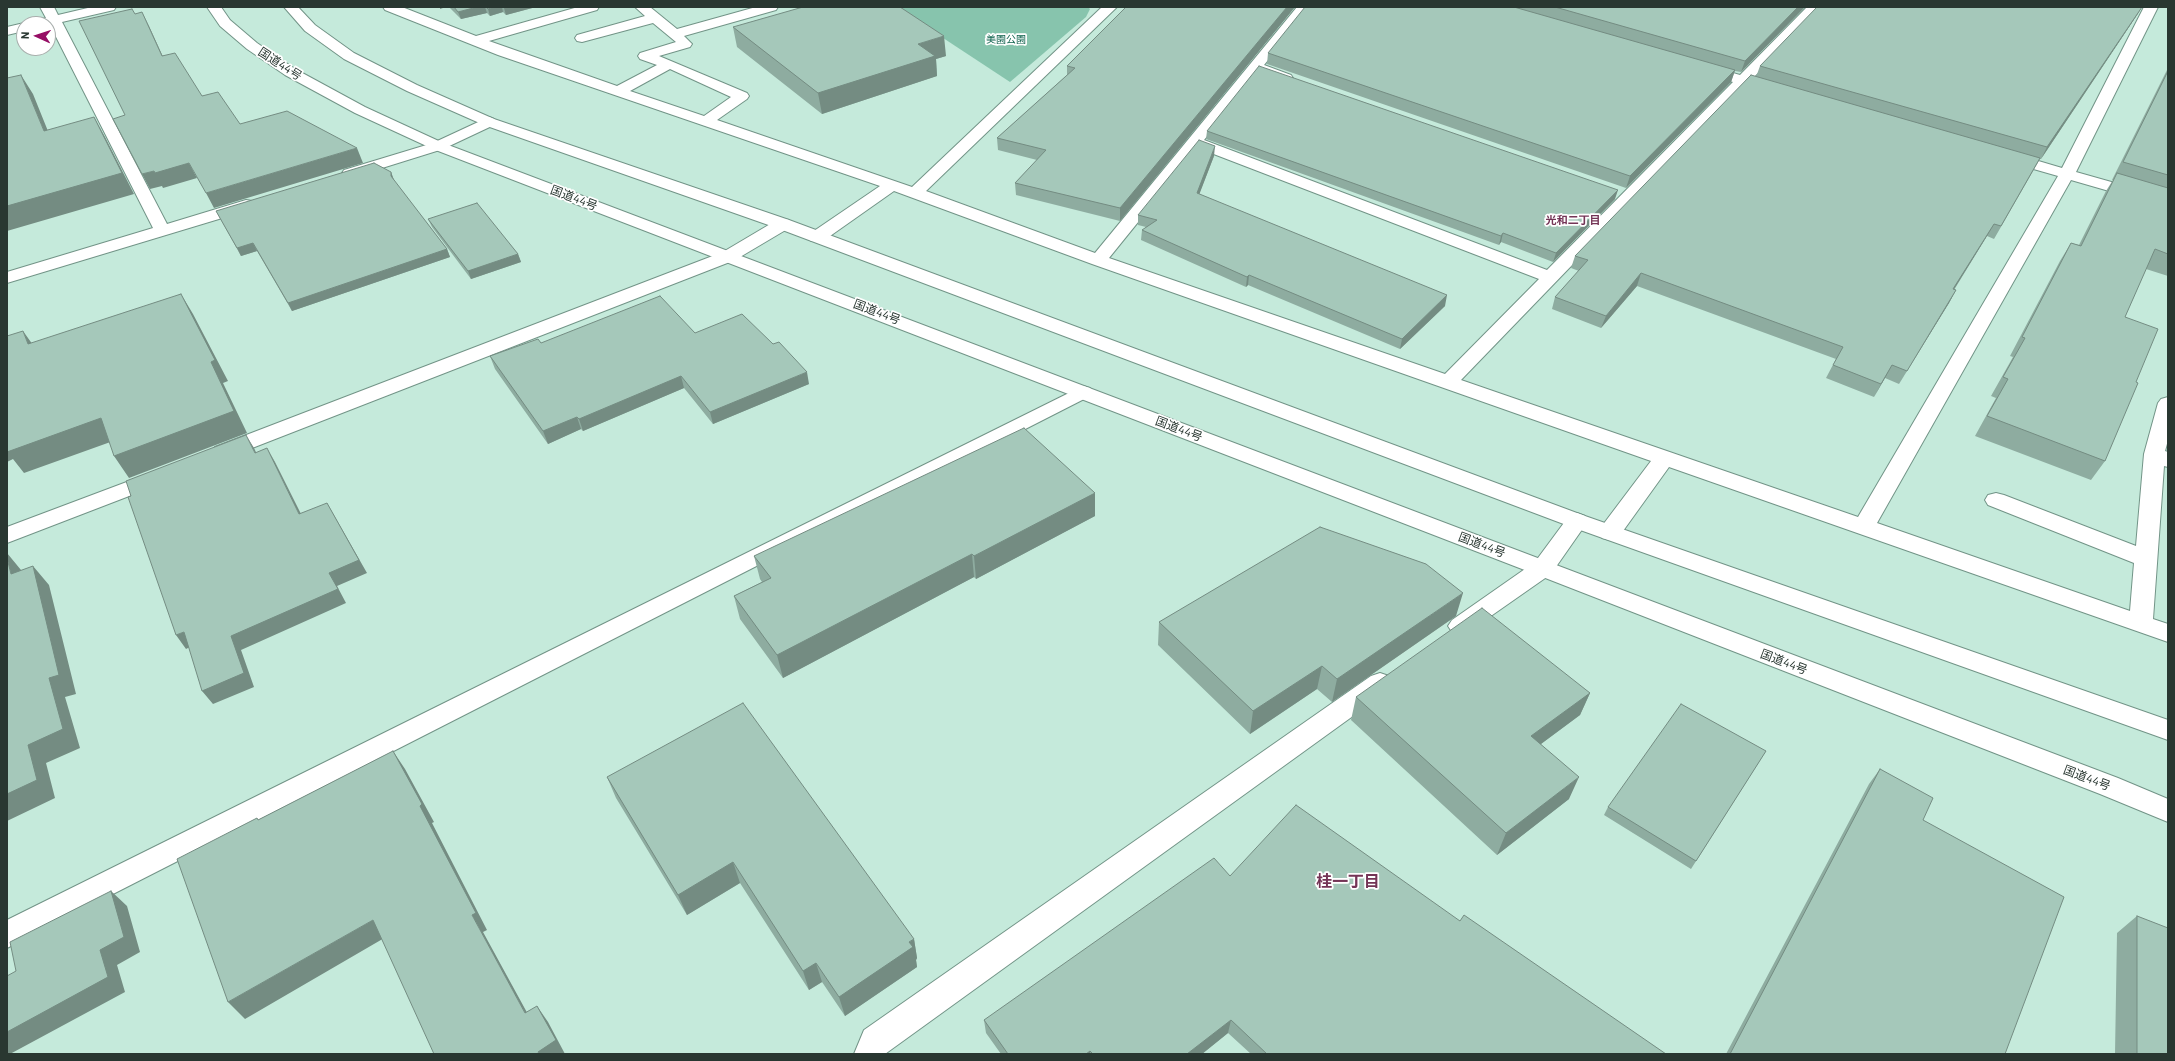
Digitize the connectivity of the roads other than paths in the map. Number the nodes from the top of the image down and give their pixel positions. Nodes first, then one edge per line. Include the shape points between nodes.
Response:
1 (109, 7) edge
2 (214, 7) edge
3 (291, 7) edge
4 (390, 7) edge
5 (771, 7) edge
6 (1110, 7) edge
7 (1304, 7) edge
8 (1814, 7) edge
9 (582, 8) edge
10 (2155, 8) edge
11 (648, 10) edge
12 (50, 14) edge
13 (675, 34) junction
14 (582, 38) dead end
15 (474, 41) junction
16 (670, 64) junction
17 (1690, 64) edge
18 (1255, 68) junction
19 (1743, 80) junction
20 (1300, 83) edge
21 (619, 91) junction
22 (1788, 93) edge
23 (706, 121) junction
24 (489, 122) junction
25 (1194, 141) junction
26 (438, 146) junction
27 (1991, 152) edge
28 (2066, 174) junction
29 (334, 178) edge
30 (893, 185) junction
31 (915, 193) junction
32 (259, 201) edge
33 (2168, 203) edge
34 (783, 224) junction
35 (162, 230) junction
36 (817, 237) junction
37 (729, 256) junction
38 (1098, 260) junction
39 (7, 278) edge
40 (1550, 278) junction
41 (1448, 382) junction
42 (1083, 392) junction
43 (2168, 403) edge
44 (1665, 457) junction
45 (2161, 457) edge
46 (208, 458) edge
47 (171, 472) edge
48 (1996, 500) dead end
49 (1578, 521) junction
50 (1864, 526) junction
51 (1610, 532) junction
52 (7, 535) edge
53 (2145, 558) junction
54 (1543, 568) junction
55 (2141, 624) junction
56 (2168, 633) edge
57 (1439, 642) edge
58 (1400, 669) edge
59 (2168, 730) edge
60 (2168, 811) edge
61 (7, 935) edge
62 (869, 1054) edge

1 - 12 main road
2 - 26 main road, 国道44号 via 225,23 247,42 290,72 360,110
3 - 24 main road via 310,28 349,56 412,88
4 - 15 main road
5 - 13 main road
6 - 31 main road
7 - 18 main road
8 - 19 main road
9 - 15 main road
10 - 28 main road
11 - 13 main road
11 - 14 main road
12 - 35 main road
13 - 16 main road via 685,44 645,56
15 - 21 main road
16 - 21 main road
16 - 23 main road via 742,96
17 - 19 main road
18 - 20 main road
18 - 25 main road
19 - 22 main road
19 - 40 main road via 1622,194
21 - 23 main road
23 - 30 main road
24 - 26 main road
24 - 34 main road
25 - 38 main road
25 - 40 main road
26 - 29 main road
26 - 37 main road, 国道44号
27 - 28 main road
28 - 33 main road
28 - 50 main road
30 - 31 main road
30 - 36 main road
31 - 38 main road
32 - 35 main road
34 - 36 main road
34 - 37 main road
35 - 39 main road
36 - 49 main road
37 - 42 main road, 国道44号
37 - 46 main road
38 - 41 main road
40 - 41 main road
41 - 44 main road
42 - 54 main road, 国道44号
42 - 61 main road
43 - 45 main road
44 - 50 main road
44 - 51 main road
45 - 53 main road
47 - 52 main road
48 - 53 main road
49 - 51 main road
49 - 54 main road
50 - 55 main road
51 - 59 main road
53 - 55 main road
54 - 57 main road
54 - 60 main road, 国道44号
55 - 56 main road
58 - 62 main road via 875,1041

